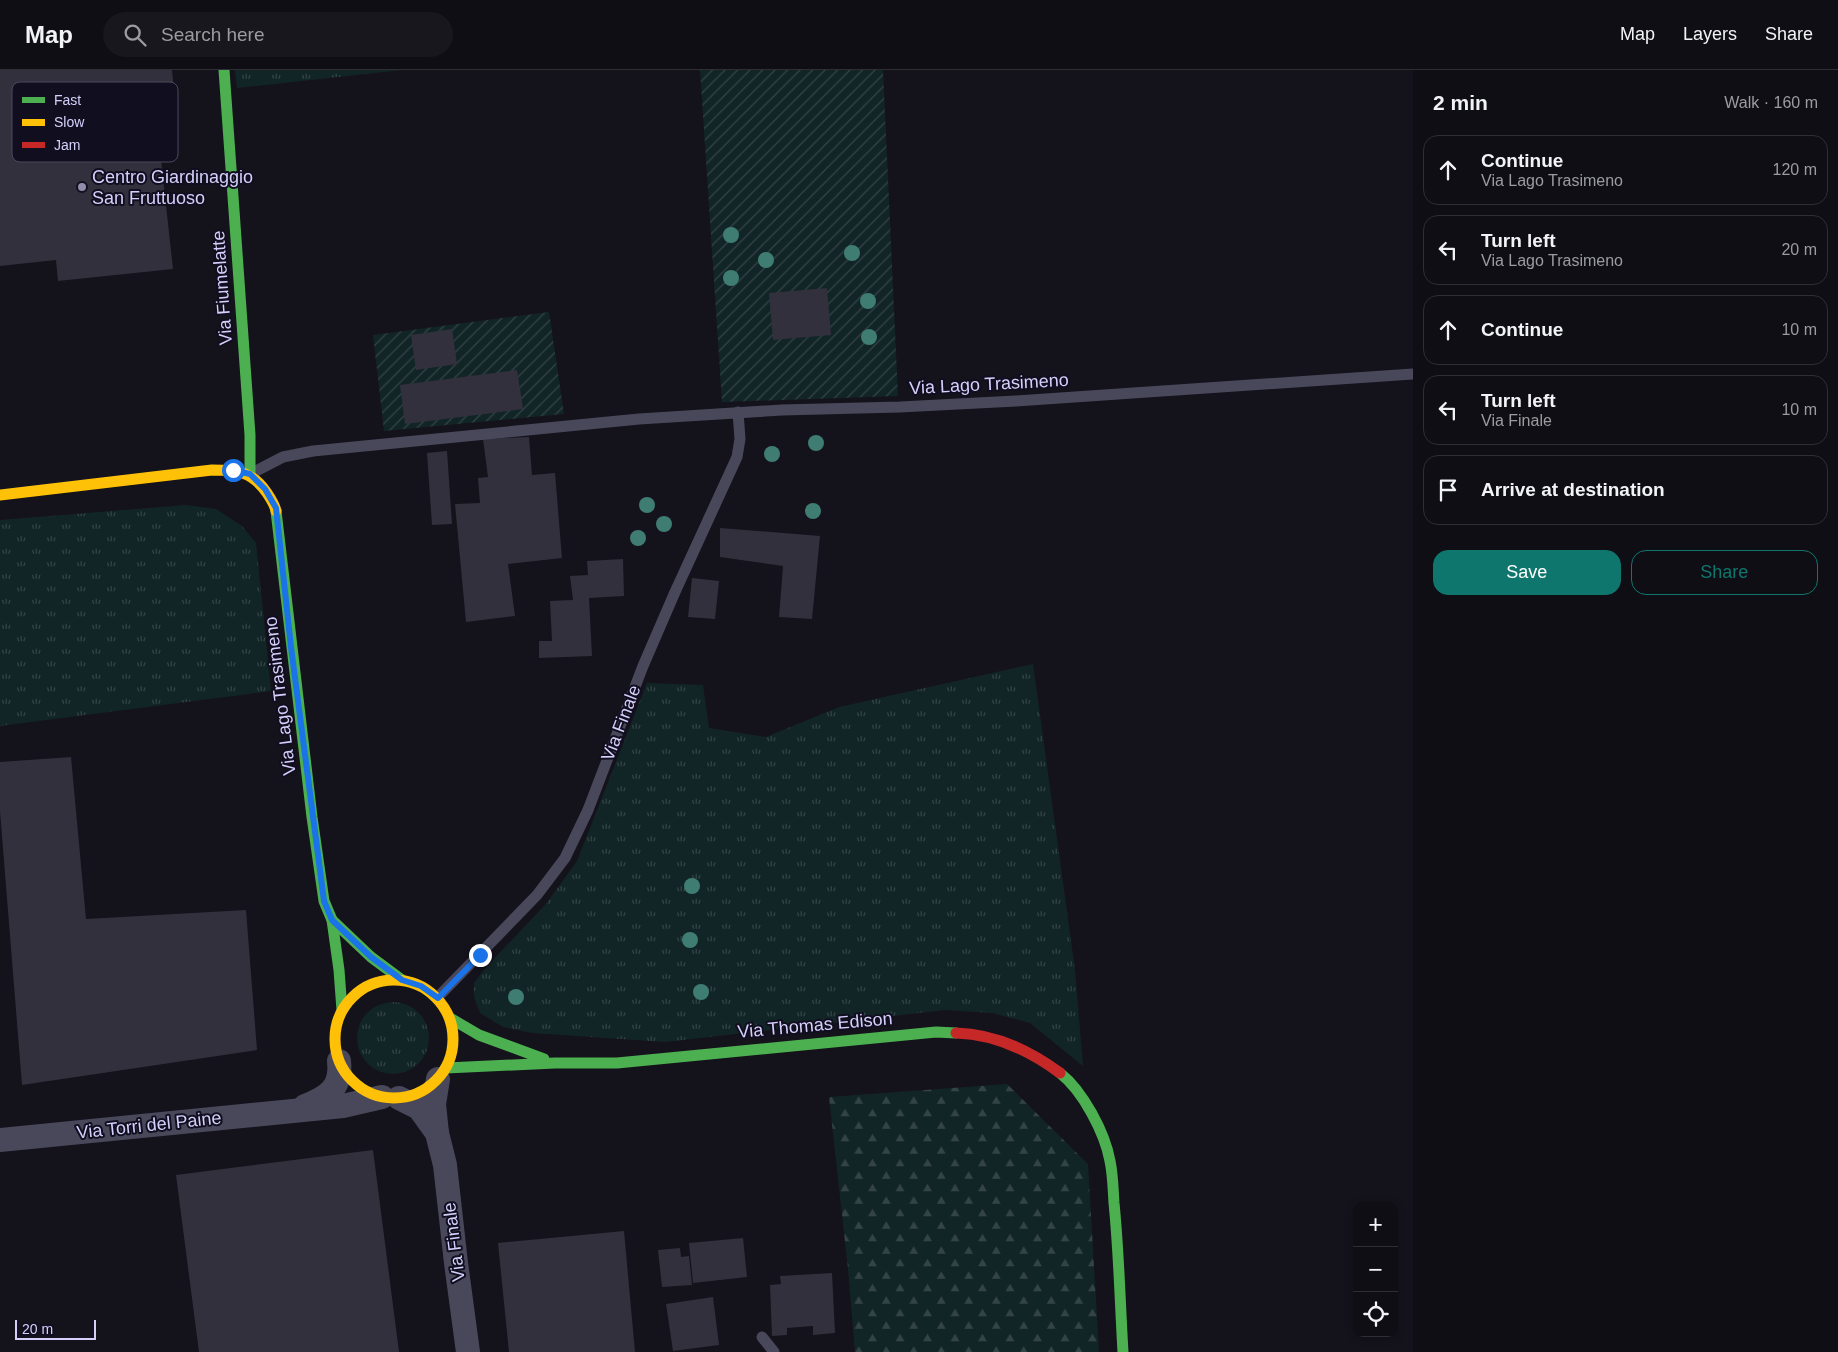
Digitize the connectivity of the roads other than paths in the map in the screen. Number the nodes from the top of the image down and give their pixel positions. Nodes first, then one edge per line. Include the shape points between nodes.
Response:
1 (224, 70) edge
2 (1413, 374) edge
3 (738, 412) junction
4 (250, 474) junction
5 (0, 494) edge
6 (332, 920) junction
7 (402, 980) junction
8 (438, 998) junction
9 (342, 1010) junction
10 (450, 1018) junction
11 (339, 1061) junction
12 (555, 1063) junction
13 (442, 1073) junction
14 (390, 1097) junction
15 (298, 1110) junction
16 (437, 1133) junction
17 (0, 1140) edge
18 (762, 1337) dead end
19 (468, 1352) edge
20 (774, 1352) edge
21 (1122, 1352) edge

1 - 4 street, Via Fiumelatte via 250,435
2 - 3 lane, Via Lago Trasimeno via 900,407
3 - 4 lane, Via Lago Trasimeno via 567,424 313,451 283,457
3 - 8 lane, Via Finale via 740,448 737,457 650,649 588,810 565,858 536,896
4 - 5 street via 212,470
4 - 6 street, Via Lago Trasimeno via 265,489 276,508 312,817 324,901
6 - 7 street, Via Lago Trasimeno via 371,957
6 - 9 street, Via Lago Trasimeno
7 - 8 street via 421,986
7 - 9 street via 384,980 367,986
8 - 10 street
9 - 11 street via 336,1026 335,1044
10 - 12 street, Via Thomas Edison via 479,1035
10 - 13 street via 454,1035 452,1052
11 - 14 street via 349,1077 364,1089
11 - 15 street, Via Torri del Paine via 341,1075 336,1087
12 - 13 street, Via Thomas Edison
12 - 21 street, Via Thomas Edison via 617,1063 945,1032 974,1033 1039,1058 1067,1078 1082,1098 1095,1119 1110,1160
13 - 14 street via 420,1091
13 - 16 street, Via Finale via 434,1104
14 - 15 street, Via Torri del Paine
14 - 16 street, Via Finale via 419,1108
15 - 17 street, Via Torri del Paine
16 - 19 street, Via Finale via 445,1165
18 - 20 lane

